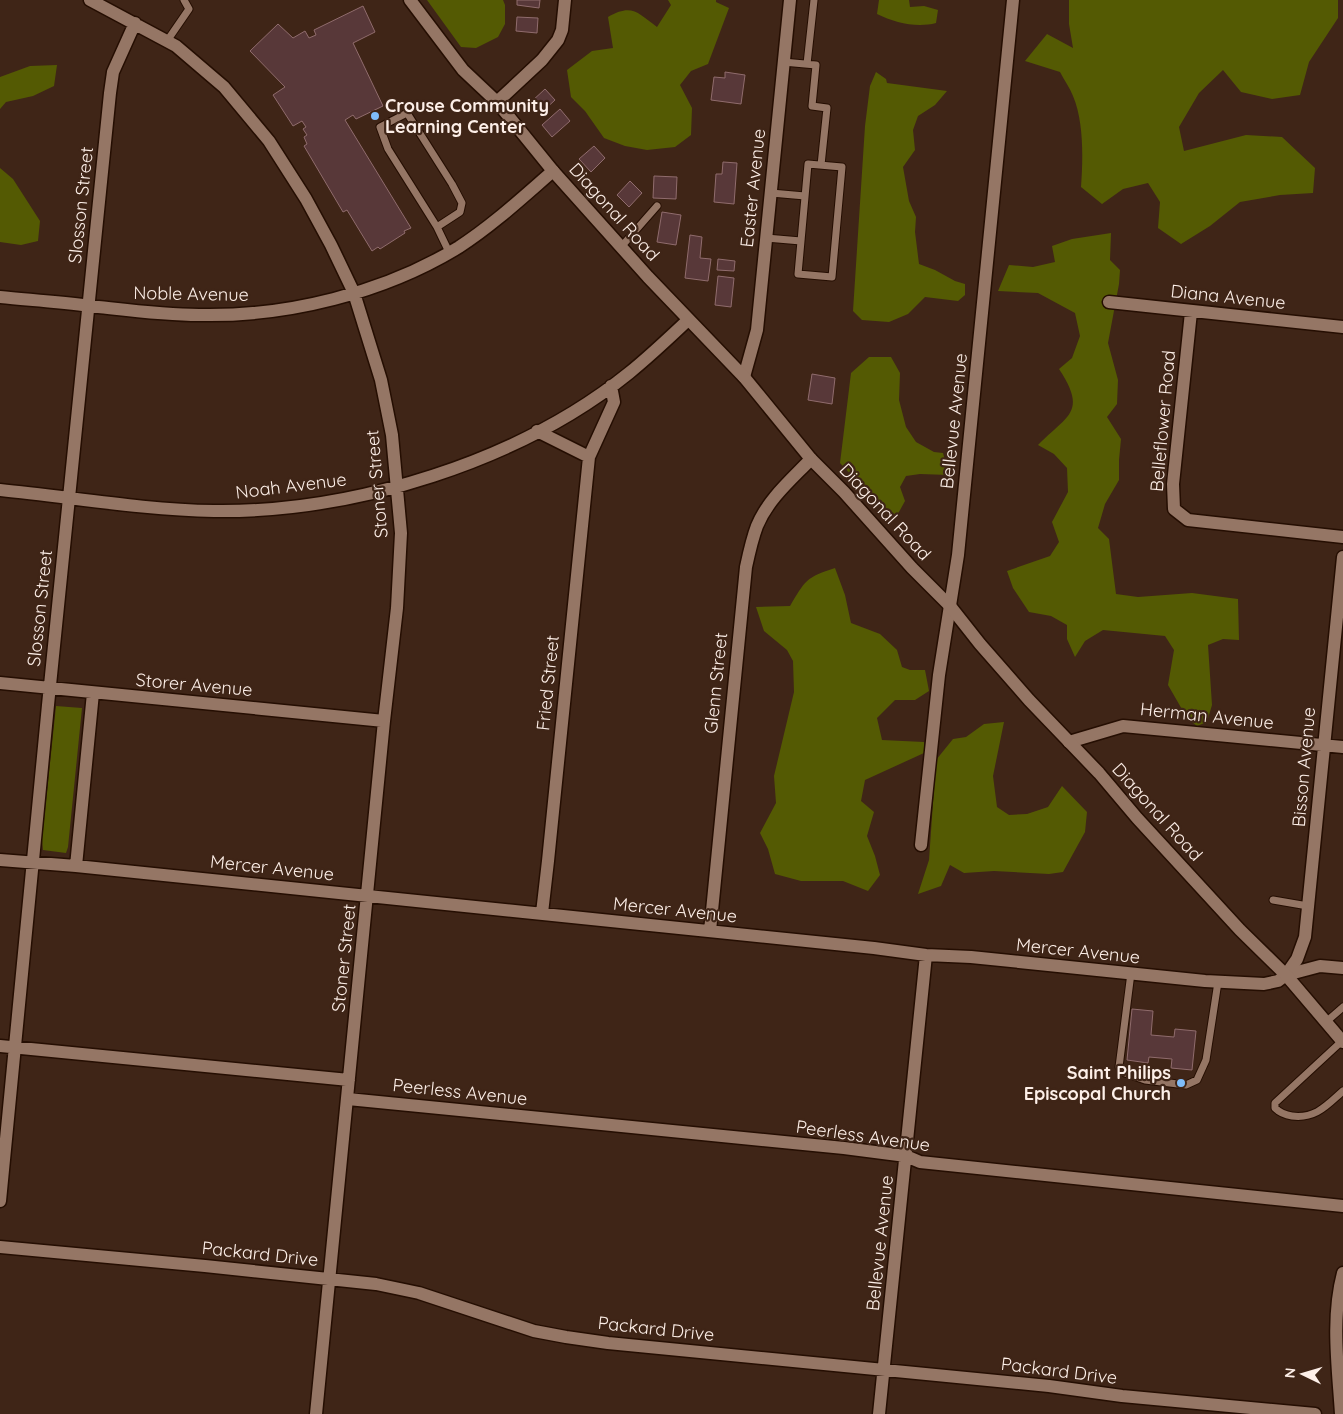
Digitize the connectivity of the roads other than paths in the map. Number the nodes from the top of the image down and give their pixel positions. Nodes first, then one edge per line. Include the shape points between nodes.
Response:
1 (90, 0) edge
2 (184, 0) edge
3 (410, 0) edge
4 (565, 0) edge
5 (790, 0) edge
6 (814, 0) edge
7 (1013, 0) edge
8 (135, 23) junction
9 (167, 41) junction
10 (783, 62) junction
11 (807, 64) junction
12 (497, 102) junction
13 (821, 165) junction
14 (553, 171) junction
15 (770, 193) junction
16 (806, 196) junction
17 (657, 206) dead end
18 (437, 227) junction
19 (766, 238) junction
20 (801, 241) junction
21 (621, 247) junction
22 (449, 252) junction
23 (354, 294) junction
24 (0, 297) edge
25 (1109, 302) dead end
26 (89, 306) junction
27 (1191, 312) junction
28 (688, 320) junction
29 (1343, 327) edge
30 (744, 377) junction
31 (610, 386) junction
32 (537, 431) junction
33 (589, 457) junction
34 (810, 459) junction
35 (397, 486) junction
36 (0, 490) edge
37 (69, 497) junction
38 (1343, 537) edge
39 (1343, 557) edge
40 (950, 606) junction
41 (0, 683) edge
42 (50, 688) junction
43 (92, 693) junction
44 (384, 721) junction
45 (1069, 742) junction
46 (1324, 745) junction
47 (1343, 747) edge
48 (921, 845) dead end
49 (0, 860) edge
50 (32, 863) junction
51 (76, 866) junction
52 (368, 895) junction
53 (1273, 900) dead end
54 (1308, 906) junction
55 (542, 913) junction
56 (710, 931) junction
57 (926, 956) junction
58 (1343, 968) edge
59 (1131, 973) junction
60 (1286, 975) junction
61 (1218, 982) junction
62 (1343, 1007) edge
63 (1326, 1022) junction
64 (1343, 1041) edge
65 (0, 1046) edge
66 (16, 1047) junction
67 (349, 1080) junction
68 (1343, 1091) edge
69 (348, 1099) junction
70 (906, 1156) junction
71 (0, 1201) edge
72 (1343, 1206) edge
73 (0, 1247) edge
74 (1343, 1273) edge
75 (330, 1279) junction
76 (883, 1370) junction
77 (316, 1414) edge
78 (879, 1414) edge
79 (1315, 1414) edge
80 (1341, 1414) edge

1 - 8 street, Stoner Street
2 - 9 lane via 189,9
3 - 12 street, Diagonal Road via 454,59
4 - 12 street via 558,40 542,60
5 - 10 street, Easter Avenue
6 - 11 lane
7 - 40 street, Bellevue Avenue via 968,459
8 - 9 street, Stoner Street
8 - 26 street, Slosson Street via 113,72
9 - 23 street, Stoner Street via 214,77 269,141 306,199
10 - 11 lane
10 - 15 street, Easter Avenue
11 - 13 lane via 816,66 812,106 827,108
12 - 14 street, Diagonal Road
13 - 16 lane via 808,164
13 - 20 lane via 842,167 832,277 798,274
14 - 21 street, Diagonal Road
14 - 22 street, Noble Avenue via 474,237
15 - 16 lane
15 - 19 street, Easter Avenue
16 - 20 lane
17 - 21 lane
18 - 18 lane via 460,212 462,203 408,114 380,127 388,149
18 - 22 lane
19 - 20 lane
19 - 30 street, Easter Avenue via 757,330
21 - 28 street, Diagonal Road
22 - 23 street, Noble Avenue
23 - 26 street, Noble Avenue via 310,305 244,315 169,314
23 - 35 street, Stoner Street via 381,380 392,435
24 - 26 street, Noble Avenue
25 - 27 street, Diana Avenue
26 - 37 street, Slosson Street
27 - 29 street, Diana Avenue
27 - 38 street, Belleflower Road via 1173,484 1174,509 1188,520
28 - 30 street, Diagonal Road
28 - 31 street, Noah Avenue via 629,374
30 - 34 street, Diagonal Road
31 - 32 street, Noah Avenue
31 - 33 street, Fried Street via 614,402
32 - 33 street
32 - 35 street, Noah Avenue via 445,472
33 - 55 street, Fried Street
34 - 40 street, Diagonal Road
34 - 56 street, Glenn Street via 763,514 750,546
35 - 37 street, Noah Avenue via 312,505 223,511 171,509
35 - 44 street, Stoner Street via 401,554
36 - 37 street, Noah Avenue
37 - 42 street, Slosson Street
39 - 46 street, Bisson Avenue
40 - 45 street, Diagonal Road
40 - 48 street, Bellevue Avenue via 939,675
41 - 42 street, Storer Avenue
42 - 43 street, Storer Avenue
42 - 50 street, Slosson Street
43 - 44 street, Storer Avenue
43 - 51 street
44 - 52 street, Stoner Street
45 - 46 street, Herman Avenue via 1123,726
45 - 60 street, Diagonal Road via 1240,930
46 - 47 street, Herman Avenue
46 - 54 street, Bisson Avenue
49 - 50 street, Mercer Avenue
50 - 51 street, Mercer Avenue
50 - 66 street, Slosson Street
51 - 52 street, Mercer Avenue
52 - 55 street, Mercer Avenue
52 - 67 street, Stoner Street
53 - 54 lane
54 - 60 street, Bisson Avenue via 1305,937 1297,959
55 - 56 street, Mercer Avenue
56 - 57 street, Mercer Avenue
57 - 59 street, Mercer Avenue
57 - 70 street, Bellevue Avenue
58 - 60 street, Mercer Avenue via 1320,966
59 - 61 street, Mercer Avenue
59 - 61 lane via 1120,1067 1125,1074 1145,1080 1186,1085 1197,1080 1206,1060
60 - 61 street, Mercer Avenue via 1278,981 1264,984
60 - 63 street, Diagonal Road
62 - 63 lane
63 - 64 street, Diagonal Road
64 - 68 lane via 1276,1103 1275,1108 1285,1115 1308,1116 1323,1109
65 - 66 street
66 - 67 street
66 - 71 street, Slosson Street
67 - 69 street, Stoner Street
69 - 70 street, Peerless Avenue
69 - 75 street
70 - 72 street, Peerless Avenue via 920,1162
70 - 76 street, Bellevue Avenue
73 - 75 street, Packard Drive
74 - 80 street via 1336,1334
75 - 76 street, Packard Drive via 419,1293 513,1325 566,1337
75 - 77 street
76 - 78 street, Bellevue Avenue
76 - 79 street, Packard Drive

